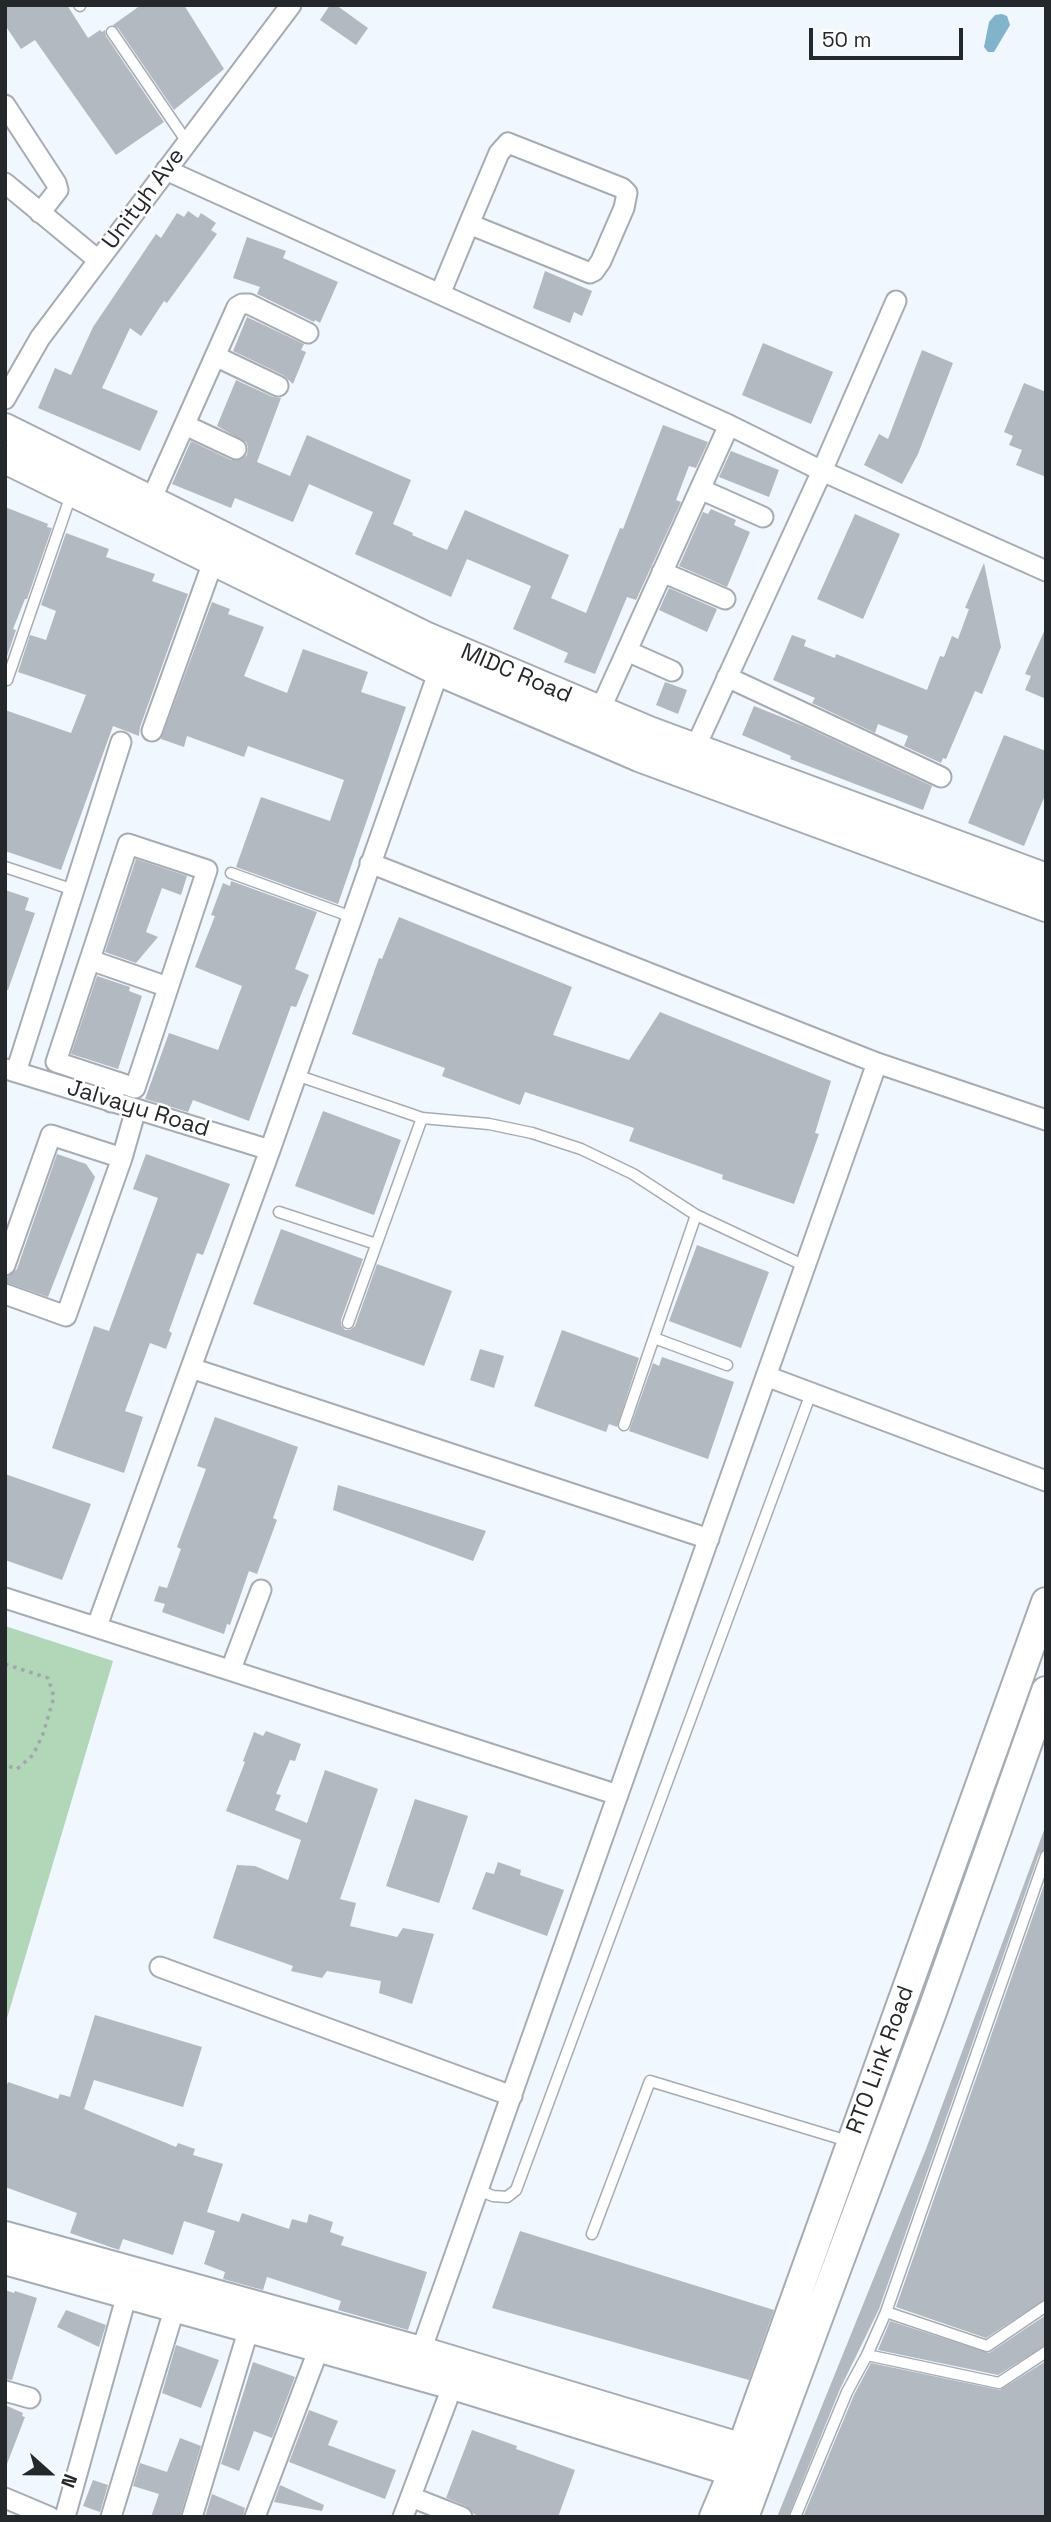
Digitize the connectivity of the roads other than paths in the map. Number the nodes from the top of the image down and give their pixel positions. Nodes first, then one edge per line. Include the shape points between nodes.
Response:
1 (291, 5) edge
2 (112, 32) dead end
3 (5, 105) edge
4 (187, 142) junction
5 (166, 170) junction
6 (5, 183) edge
7 (40, 213) junction
8 (469, 224) junction
9 (98, 260) junction
10 (440, 294) junction
11 (897, 301) dead end
12 (308, 333) dead end
13 (215, 356) junction
14 (278, 386) dead end
15 (5, 399) edge
16 (185, 425) junction
17 (729, 425) junction
18 (5, 428) edge
19 (236, 449) dead end
20 (5, 459) edge
21 (822, 471) junction
22 (700, 489) junction
23 (72, 492) junction
24 (151, 500) junction
25 (763, 517) dead end
26 (213, 562) junction
27 (1046, 571) edge
28 (662, 572) junction
29 (725, 599) dead end
30 (449, 646) junction
31 (626, 651) junction
32 (438, 671) junction
33 (671, 671) dead end
34 (727, 677) junction
35 (7, 680) edge
36 (600, 710) junction
37 (152, 731) dead end
38 (121, 742) dead end
39 (689, 761) junction
40 (941, 777) dead end
41 (370, 863) junction
42 (5, 867) edge
43 (231, 873) dead end
44 (1046, 878) edge
45 (74, 890) junction
46 (1046, 907) edge
47 (352, 917) junction
48 (90, 960) junction
49 (168, 987) junction
50 (877, 1063) junction
51 (10, 1070) edge
52 (296, 1075) junction
53 (117, 1082) junction
54 (111, 1102) junction
55 (136, 1109) junction
56 (422, 1118) junction
57 (1046, 1119) edge
58 (270, 1150) junction
59 (122, 1158) junction
60 (279, 1212) dead end
61 (696, 1215) junction
62 (376, 1244) junction
63 (5, 1265) edge
64 (805, 1266) junction
65 (5, 1294) edge
66 (348, 1323) dead end
67 (654, 1338) junction
68 (727, 1365) dead end
69 (191, 1368) junction
70 (766, 1376) junction
71 (811, 1393) junction
72 (624, 1424) dead end
73 (1046, 1481) edge
74 (709, 1539) junction
75 (261, 1590) dead end
76 (5, 1598) edge
77 (1046, 1602) edge
78 (97, 1626) junction
79 (231, 1669) junction
80 (1046, 1691) edge
81 (618, 1795) junction
82 (1046, 1856) edge
83 (160, 1966) dead end
84 (512, 2096) junction
85 (852, 2142) junction
86 (478, 2190) junction
87 (592, 2234) dead end
88 (5, 2236) edge
89 (5, 2260) edge
90 (127, 2294) junction
91 (1046, 2306) edge
92 (175, 2308) junction
93 (886, 2312) junction
94 (248, 2328) junction
95 (319, 2348) junction
96 (1046, 2352) edge
97 (867, 2356) junction
98 (417, 2362) junction
99 (457, 2374) junction
100 (5, 2391) edge
101 (30, 2398) dead end
102 (751, 2464) junction
103 (411, 2497) junction
104 (5, 2498) edge
105 (50, 2517) edge
106 (65, 2517) edge
107 (111, 2517) edge
108 (192, 2517) edge
109 (255, 2517) edge
110 (403, 2517) edge
111 (462, 2517) edge
112 (714, 2517) edge
113 (744, 2517) edge
114 (795, 2517) edge

1 - 4 street, Unityh Ave
2 - 4 lane
3 - 7 street via 57,183 58,190
4 - 5 street, Unityh Ave
5 - 9 street, Unityh Ave
5 - 10 street
6 - 7 street
7 - 9 street
8 - 8 street via 499,153 508,143 627,193 601,261 590,273
8 - 10 street
9 - 15 street, Unityh Ave via 40,338
10 - 17 street
11 - 21 street
12 - 13 street via 242,304
13 - 14 street
13 - 16 street
16 - 19 street
16 - 24 street
17 - 21 street
17 - 22 street
18 - 24 main road, MIDC Road
20 - 23 main road, MIDC Road
21 - 27 street
21 - 34 street
22 - 25 street
22 - 28 street
23 - 26 main road, MIDC Road
23 - 35 lane
24 - 30 main road, MIDC Road
26 - 32 main road, MIDC Road
26 - 37 street
28 - 29 street
28 - 31 street
30 - 32 street
30 - 36 main road, MIDC Road
31 - 33 street
31 - 36 street
32 - 39 main road, MIDC Road via 639,757
32 - 41 street
34 - 39 street
34 - 40 street
36 - 39 main road, MIDC Road
38 - 45 street
39 - 44 main road, MIDC Road
39 - 46 main road, MIDC Road
41 - 47 street
41 - 50 street
42 - 45 lane
43 - 47 lane
45 - 51 street
47 - 52 street
48 - 49 street
48 - 49 street via 128,844 207,870
48 - 53 street via 56,1062
49 - 53 street via 135,1088
50 - 57 street
50 - 64 street
51 - 54 street, Jalvayu Road
52 - 56 lane
52 - 58 street
53 - 54 street
54 - 55 street, Jalvayu Road
55 - 58 street, Jalvayu Road
55 - 59 street
56 - 61 lane via 489,1124 581,1149 633,1174
56 - 62 lane
58 - 69 street
59 - 63 street via 51,1135
59 - 65 street via 66,1316
60 - 62 lane
61 - 64 lane
61 - 67 lane
62 - 66 lane
64 - 70 street
67 - 68 lane
67 - 72 lane
69 - 74 street
69 - 78 street
70 - 71 street
70 - 74 street
71 - 73 street
71 - 86 lane via 516,2190 507,2197
74 - 81 street
75 - 79 street
76 - 78 street
77 - 85 main road, RTO Link Road
78 - 79 street
79 - 81 street
80 - 102 main road, RTO Link Road via 933,2009
81 - 84 street
82 - 93 lane
83 - 84 street
84 - 86 street
85 - 87 lane via 650,2081
85 - 102 main road, RTO Link Road
86 - 98 street
88 - 98 main road
89 - 90 main road
90 - 92 main road
90 - 106 street
91 - 93 lane via 987,2346
92 - 94 main road
92 - 107 street
93 - 97 lane
94 - 95 main road
94 - 108 street
95 - 98 main road
95 - 109 street
96 - 97 lane via 999,2384
97 - 114 lane via 847,2392
98 - 99 main road
99 - 102 main road
99 - 103 street
100 - 101 street
102 - 112 main road, RTO Link Road
102 - 113 main road, RTO Link Road
103 - 110 street
103 - 111 street
104 - 105 street

